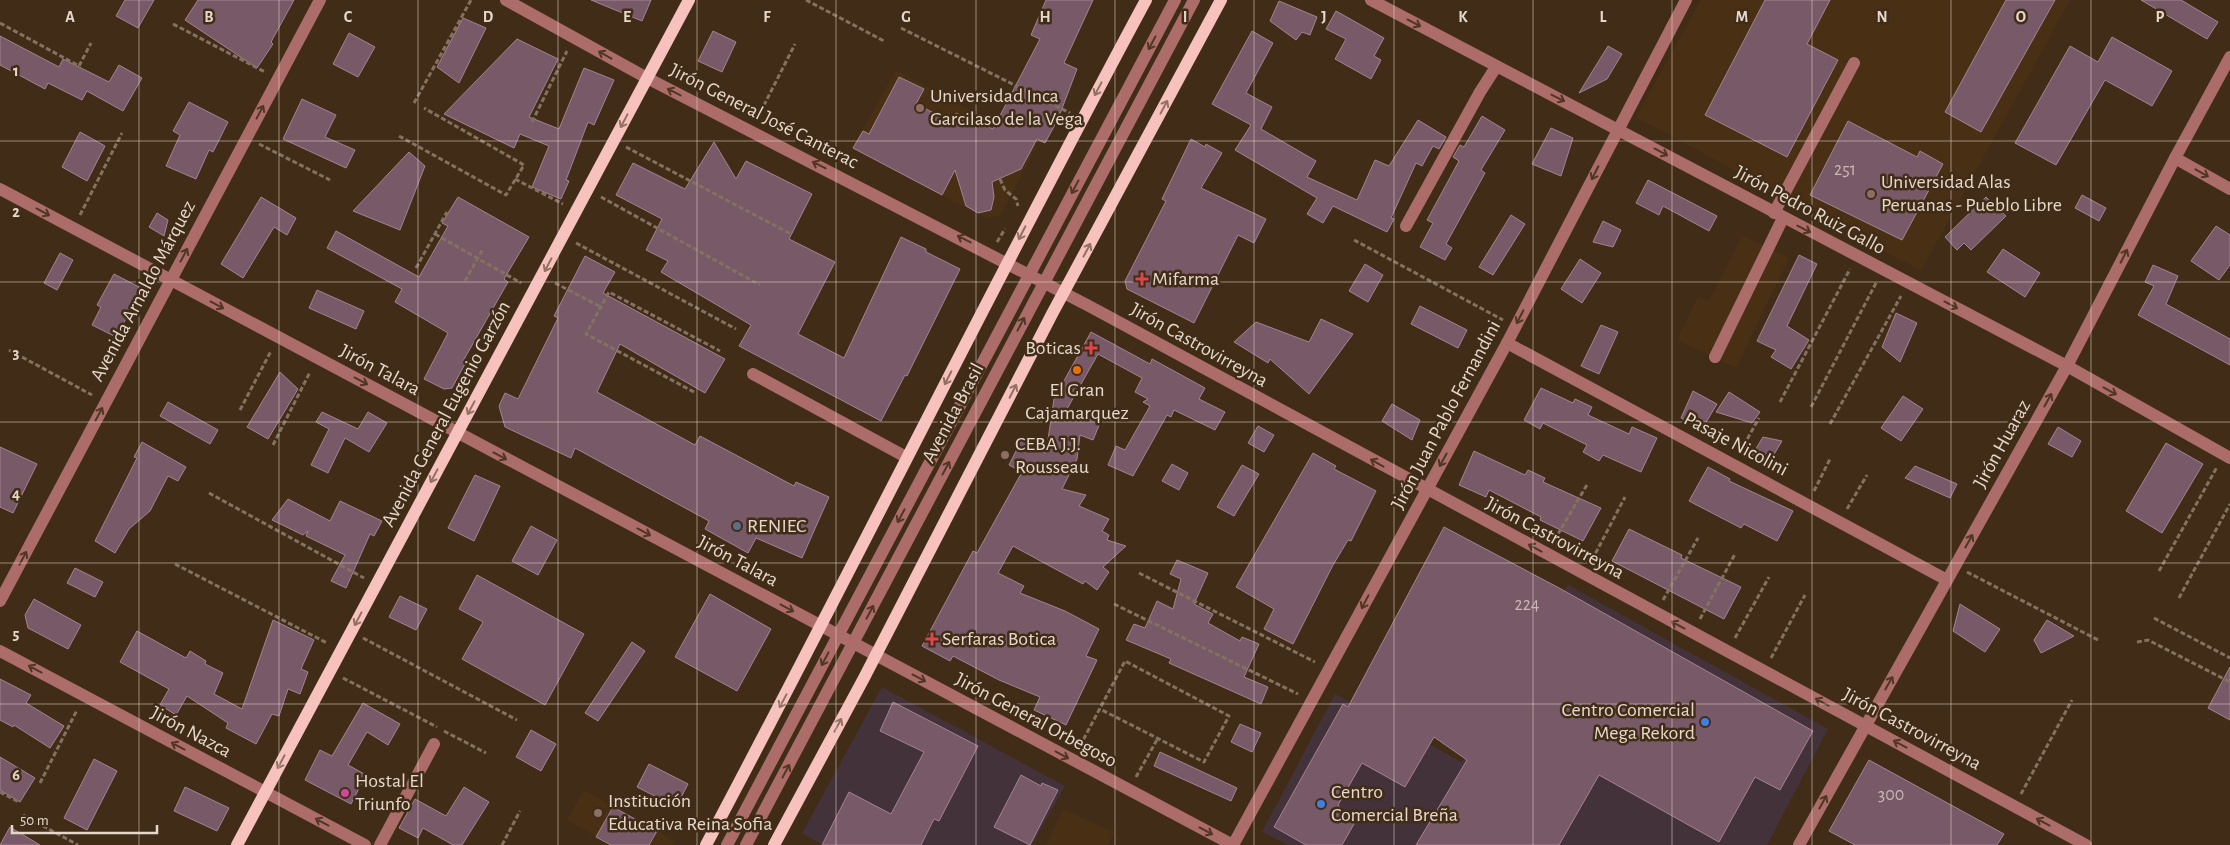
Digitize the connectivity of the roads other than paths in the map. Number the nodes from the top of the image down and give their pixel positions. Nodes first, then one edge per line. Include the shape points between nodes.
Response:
1 (320, 0) edge
2 (506, 0) edge
3 (689, 0) edge
4 (1146, 0) edge
5 (1174, 0) edge
6 (1194, 0) edge
7 (1221, 0) edge
8 (1371, 0) edge
9 (1686, 0) edge
10 (2230, 57) edge
11 (1854, 63) dead end
12 (1496, 67) junction
13 (647, 78) junction
14 (1618, 129) junction
15 (2174, 158) junction
16 (0, 189) edge
17 (2230, 189) edge
18 (1779, 215) junction
19 (1406, 226) dead end
20 (1007, 262) junction
21 (1029, 274) junction
22 (171, 280) junction
23 (1044, 282) junction
24 (1064, 293) junction
25 (1507, 343) junction
26 (1715, 357) dead end
27 (2067, 366) junction
28 (753, 374) dead end
29 (457, 433) junction
30 (2227, 456) edge
31 (906, 457) junction
32 (1426, 490) junction
33 (1947, 580) junction
34 (0, 601) edge
35 (822, 627) junction
36 (837, 635) junction
37 (854, 643) junction
38 (0, 651) edge
39 (876, 655) junction
40 (1864, 725) junction
41 (434, 744) dead end
42 (265, 793) junction
43 (237, 845) edge
44 (365, 845) edge
45 (380, 845) edge
46 (706, 845) edge
47 (727, 845) edge
48 (746, 845) edge
49 (774, 845) edge
50 (1233, 845) edge
51 (1799, 845) edge
52 (2086, 845) edge

22 -> 1 street, Avenida Arnaldo Márquez
13 -> 2 street, Jirón General José Canterac
3 - 13 main road, Avenida General Eugenio Garzón
4 -> 20 main road, Avenida Brasil
5 -> 21 street, Avenida Brasil
6 - 23 street, Avenida Brasil
24 -> 7 main road
8 -> 12 street, Jirón Pedro Ruiz Gallo
9 - 14 street, Jirón Juan Pablo Fernandini
10 - 15 street, Jirón Huaraz
11 - 18 street
12 -> 14 street, Jirón Pedro Ruiz Gallo
12 - 19 street
20 -> 13 street, Jirón General José Canterac
13 -> 29 main road, Avenida General Eugenio Garzón
14 -> 18 street, Jirón Pedro Ruiz Gallo
14 -> 25 street, Jirón Juan Pablo Fernandini
15 -> 17 street
27 -> 15 street, Jirón Huaraz
16 -> 22 street, Jirón Talara
18 - 26 street
18 -> 27 street, Jirón Pedro Ruiz Gallo
20 - 21 street, Jirón Castrovirreyna
20 -> 31 main road, Avenida Brasil
21 - 23 street, Jirón Castrovirreyna
21 -> 36 street, Avenida Brasil
22 -> 29 street, Jirón Talara
34 -> 22 street, Avenida Arnaldo Márquez
23 - 24 street, Jirón Castrovirreyna
37 -> 23 street, Avenida Brasil
32 -> 24 street, Jirón Castrovirreyna
39 -> 24 main road
25 -> 32 street, Jirón Juan Pablo Fernandini
25 - 33 street, Pasaje Nicolini
27 -> 30 street, Jirón Pedro Ruiz Gallo
33 -> 27 street, Jirón Huaraz
28 - 31 street
29 -> 35 street, Jirón Talara
29 -> 42 main road, Avenida General Eugenio Garzón
31 - 35 main road, Avenida Brasil
40 -> 32 street, Jirón Castrovirreyna
32 -> 50 street, Jirón Juan Pablo Fernandini
40 -> 33 street, Jirón Huaraz
35 - 36 street, Jirón General Orbegoso
35 -> 46 main road, Avenida Brasil
36 - 37 street, Jirón General Orbegoso
36 -> 47 street, Avenida Brasil
37 - 39 street, Jirón General Orbegoso
48 -> 37 street, Avenida Brasil
42 -> 38 street, Jirón Nazca
49 -> 39 main road
39 -> 50 street, Jirón General Orbegoso
51 -> 40 street, Jirón Huaraz
52 -> 40 street, Jirón Castrovirreyna
41 - 45 street
42 - 43 main road, Avenida General Eugenio Garzón
44 -> 42 street, Jirón Nazca

